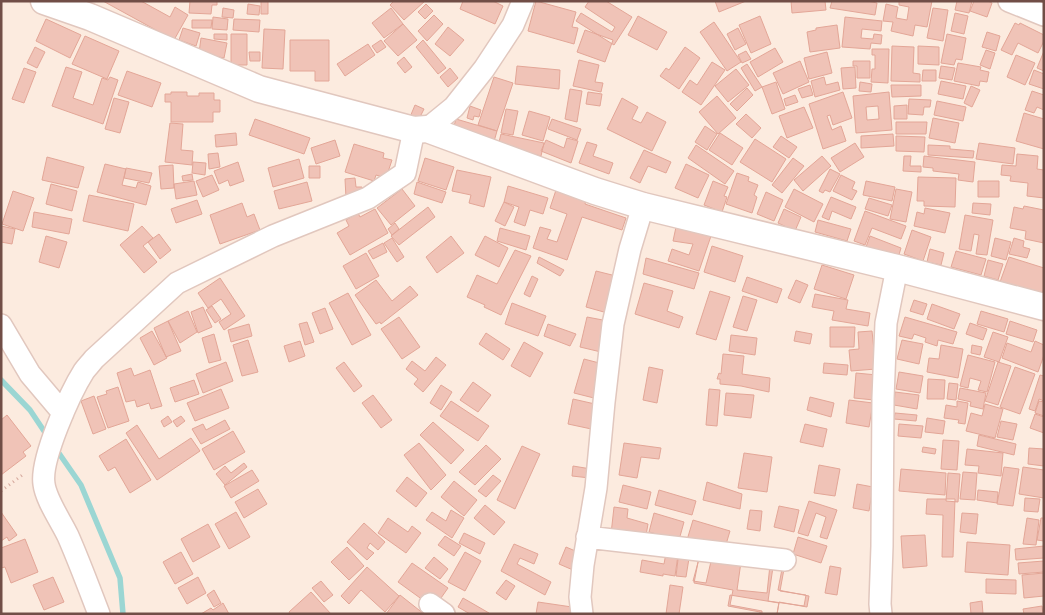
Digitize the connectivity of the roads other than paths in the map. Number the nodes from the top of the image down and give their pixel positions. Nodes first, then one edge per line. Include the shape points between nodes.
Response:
1 (44, 1) edge
2 (523, 1) edge
3 (1009, 1) edge
4 (1044, 15) edge
5 (420, 129) junction
6 (643, 206) junction
7 (897, 268) junction
8 (1044, 307) edge
9 (1, 325) edge
10 (63, 413) junction
11 (587, 537) junction
12 (785, 560) dead end
13 (99, 614) edge
14 (582, 614) edge
15 (881, 614) edge

1 - 5 street via 90,17 259,89
2 - 5 street via 513,25 454,107
3 - 4 street
5 - 6 street
5 - 10 street via 405,173 368,198 273,236 177,283 84,370
6 - 7 street
6 - 11 street via 614,324 596,488
7 - 8 street
7 - 15 street via 886,323
9 - 10 street via 30,374
10 - 13 street via 47,456 43,484
11 - 12 street
11 - 14 street via 580,597

